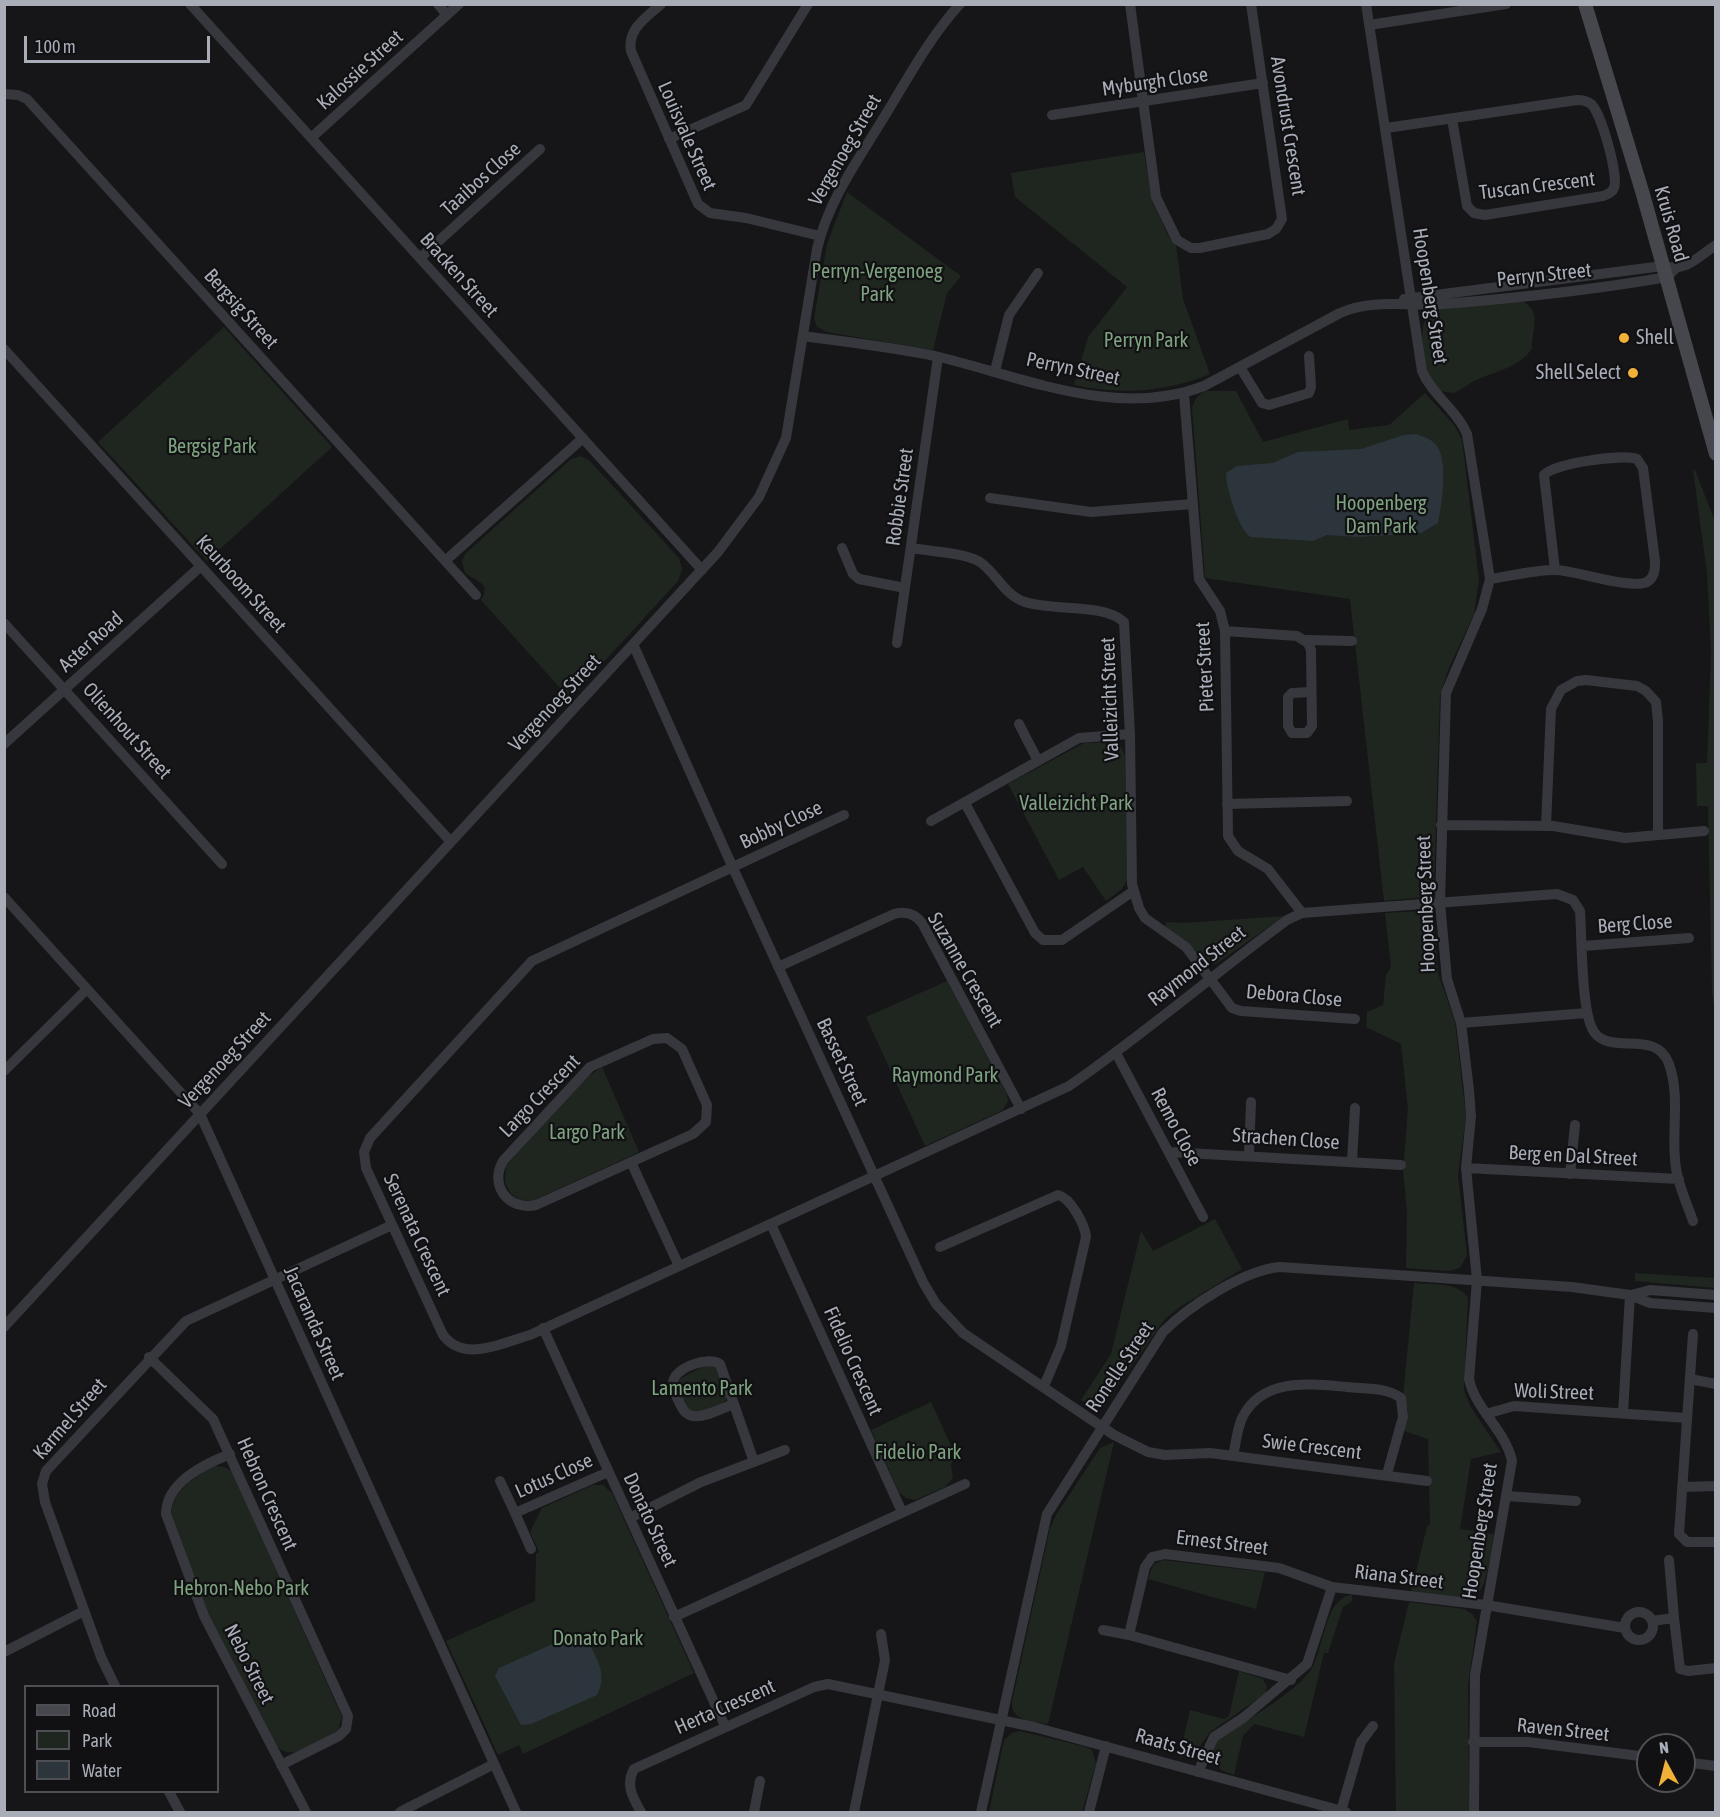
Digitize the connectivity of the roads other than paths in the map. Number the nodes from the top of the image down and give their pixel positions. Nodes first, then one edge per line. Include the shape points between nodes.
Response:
1 (190, 4) edge
2 (438, 4) edge
3 (459, 4) edge
4 (661, 4) edge
5 (808, 4) edge
6 (960, 4) edge
7 (1130, 4) edge
8 (1251, 4) edge
9 (1366, 4) edge
10 (1506, 4) edge
11 (1586, 4) edge
12 (447, 15) junction
13 (1369, 24) junction
14 (1263, 84) junction
15 (4, 94) edge
16 (1142, 102) junction
17 (1052, 115) dead end
18 (1452, 118) junction
19 (1386, 128) junction
20 (311, 138) junction
21 (669, 140) junction
22 (540, 150) dead end
23 (820, 236) junction
24 (1716, 245) edge
25 (420, 258) junction
26 (1668, 271) junction
27 (1038, 273) dead end
28 (1411, 301) junction
29 (803, 336) junction
30 (4, 350) edge
31 (1309, 356) dead end
32 (938, 357) junction
33 (1240, 367) junction
34 (995, 371) junction
35 (1184, 394) junction
36 (583, 438) junction
37 (1716, 454) edge
38 (990, 498) dead end
39 (1192, 504) junction
40 (842, 548) dead end
41 (911, 548) junction
42 (445, 561) junction
43 (201, 566) junction
44 (702, 570) junction
45 (1555, 570) junction
46 (1490, 579) junction
47 (905, 588) junction
48 (476, 595) dead end
49 (4, 623) edge
50 (1225, 631) junction
51 (1306, 640) junction
52 (1352, 641) dead end
53 (897, 643) dead end
54 (633, 644) junction
55 (65, 689) junction
56 (1311, 692) dead end
57 (1019, 723) dead end
58 (1130, 734) junction
59 (4, 744) edge
60 (1038, 761) junction
61 (1347, 801) dead end
62 (965, 803) junction
63 (1227, 804) junction
64 (844, 815) dead end
65 (931, 821) dead end
66 (1441, 825) junction
67 (1546, 826) junction
68 (1704, 831) dead end
69 (1658, 835) junction
70 (451, 842) junction
71 (222, 864) dead end
72 (733, 868) junction
73 (1132, 892) junction
74 (4, 897) edge
75 (1440, 903) junction
76 (1302, 913) junction
77 (1689, 938) dead end
78 (1583, 946) junction
79 (778, 967) junction
80 (1209, 978) junction
81 (87, 989) junction
82 (1587, 1013) junction
83 (1355, 1019) dead end
84 (1461, 1023) junction
85 (1116, 1053) junction
86 (4, 1071) edge
87 (1251, 1102) dead end
88 (1355, 1108) dead end
89 (1021, 1109) junction
90 (200, 1114) junction
91 (1575, 1125) dead end
92 (1169, 1152) junction
93 (1249, 1155) junction
94 (631, 1162) junction
95 (1352, 1162) junction
96 (1401, 1165) dead end
97 (1466, 1168) junction
98 (1570, 1174) junction
99 (875, 1177) junction
100 (1679, 1179) junction
101 (1203, 1217) dead end
102 (1693, 1221) dead end
103 (771, 1224) junction
104 (392, 1225) junction
105 (940, 1247) dead end
106 (679, 1266) junction
107 (274, 1278) junction
108 (1477, 1281) junction
109 (1716, 1294) edge
110 (1630, 1295) junction
111 (1716, 1308) edge
112 (4, 1327) edge
113 (543, 1328) junction
114 (1693, 1334) dead end
115 (149, 1358) junction
116 (1690, 1379) junction
117 (1716, 1383) edge
118 (1044, 1386) junction
119 (734, 1404) junction
120 (1623, 1413) junction
121 (1486, 1414) junction
122 (1687, 1418) junction
123 (1103, 1426) junction
124 (785, 1450) dead end
125 (230, 1454) junction
126 (1233, 1456) junction
127 (753, 1462) junction
128 (608, 1472) junction
129 (1387, 1474) junction
130 (500, 1481) dead end
131 (1427, 1481) dead end
132 (965, 1484) dead end
133 (1716, 1486) edge
134 (1682, 1487) junction
135 (1507, 1496) junction
136 (1576, 1501) dead end
137 (902, 1512) junction
138 (515, 1513) junction
139 (630, 1518) junction
140 (1716, 1542) edge
141 (531, 1549) dead end
142 (1669, 1560) dead end
143 (1332, 1587) junction
144 (1486, 1605) junction
145 (84, 1611) junction
146 (674, 1617) junction
147 (1674, 1618) junction
148 (1652, 1621) junction
149 (1625, 1628) junction
150 (1103, 1630) dead end
151 (881, 1634) dead end
152 (1129, 1635) junction
153 (4, 1653) edge
154 (1716, 1668) edge
155 (1291, 1680) junction
156 (115, 1685) edge
157 (878, 1695) junction
158 (1000, 1722) junction
159 (725, 1726) junction
160 (1373, 1726) dead end
161 (1473, 1742) junction
162 (1106, 1746) junction
163 (1636, 1756) edge
164 (494, 1764) junction
165 (1696, 1764) edge
166 (281, 1765) junction
167 (1716, 1766) edge
168 (1198, 1772) junction
169 (760, 1781) dead end
170 (170, 1793) edge
171 (180, 1812) edge
172 (306, 1812) edge
173 (400, 1812) edge
174 (516, 1812) edge
175 (641, 1812) edge
176 (754, 1812) edge
177 (854, 1812) edge
178 (981, 1812) edge
179 (1089, 1812) edge
180 (1343, 1812) edge
181 (1474, 1812) edge

1 - 20 street, Bracken Street
2 - 12 street
3 - 12 street, Kalossie Street
4 - 21 street, Louisvale Street via 635,29 630,45
5 - 21 street via 746,105
6 - 23 street, Vergenoeg Street via 933,37 844,183
7 - 16 street, Avondrust Crescent
8 - 14 street, Avondrust Crescent
9 - 13 street, Hoopenberg Street
10 - 13 street
11 - 26 street, Kruis Road
12 - 20 street, Kalossie Street
13 - 19 street, Hoopenberg Street
14 - 16 street, Myburgh Close
14 - 16 street, Avondrust Crescent via 1282,219 1268,234 1200,248 1177,240 1159,207
15 - 42 street, Bergsig Street via 27,99
16 - 17 street, Myburgh Close
18 - 18 street, Tuscan Crescent via 1585,101 1596,110 1615,169 1612,193 1485,215 1474,213 1467,206
18 - 19 street, Tuscan Crescent
19 - 28 street, Hoopenberg Street
20 - 25 street, Bracken Street
21 - 23 street, Louisvale Street via 695,200 705,211
22 - 25 street, Taaibos Close
23 - 29 street, Vergenoeg Street
24 - 26 street, Perryn Street via 1695,262
25 - 36 street, Bracken Street
26 - 28 street, Perryn Street
26 - 37 street, Kruis Road
27 - 34 street via 1009,315
28 - 33 street, Perryn Street via 1349,309
28 - 46 street, Hoopenberg Street via 1422,371 1467,434
29 - 32 street, Perryn Street
29 - 44 street, Vergenoeg Street via 791,419 778,459 752,507
30 - 43 street, Keurboom Street
31 - 33 street via 1309,393 1269,405 1262,403
32 - 34 street, Perryn Street
32 - 41 street, Robbie Street
33 - 35 street, Perryn Street
34 - 35 street, Perryn Street via 1109,398
35 - 39 street, Pieter Street
36 - 42 street
36 - 44 street, Bracken Street
38 - 39 street via 1091,512
39 - 50 street, Pieter Street via 1199,579 1220,611
40 - 47 street via 852,574 859,579
41 - 47 street, Robbie Street
41 - 58 street, Valleizicht Street via 973,559 987,568 1011,595 1024,601 1120,618 1126,627
42 - 48 street, Bergsig Street
43 - 55 street, Aster Road
43 - 70 street, Keurboom Street
44 - 54 street, Vergenoeg Street
45 - 45 street via 1639,584 1651,579 1655,561 1643,468 1637,459 1626,457 1556,467 1544,475
45 - 46 street
46 - 66 street, Hoopenberg Street via 1482,609 1446,693
47 - 53 street, Robbie Street
49 - 55 street, Olienhout Street
50 - 51 street
50 - 63 street, Pieter Street
51 - 52 street
51 - 56 street via 1311,650
54 - 70 street, Vergenoeg Street
54 - 72 street, Basset Street
55 - 59 street, Aster Road
55 - 71 street, Olienhout Street
57 - 60 street
58 - 60 street via 1079,738
58 - 73 street, Valleizicht Street
60 - 62 street
61 - 63 street
62 - 65 street
62 - 73 street via 1035,933 1043,940 1062,940
63 - 76 street, Pieter Street via 1232,844 1268,869
64 - 72 street, Bobby Close
66 - 67 street
66 - 75 street, Hoopenberg Street
67 - 69 street via 1610,837
67 - 69 street via 1551,709 1561,690 1586,680 1637,686 1656,702
68 - 69 street
70 - 90 street, Vergenoeg Street
72 - 79 street, Basset Street
72 - 104 street, Serenata Crescent via 545,953 526,966 366,1145 366,1168
73 - 80 street, Valleizicht Street via 1145,918 1186,947
74 - 81 street, Jacaranda Street
75 - 76 street, Raymond Street
75 - 78 street, Raymond Street via 1557,894 1573,900 1580,911
75 - 84 street, Hoopenberg Street via 1447,979
76 - 80 street, Raymond Street
77 - 78 street, Berg Close
78 - 82 street
79 - 89 street, Suzanne Crescent via 894,914 915,916
79 - 99 street, Basset Street
80 - 83 street, Debora Close via 1236,1009
80 - 85 street, Raymond Street
81 - 86 street
81 - 90 street, Jacaranda Street
82 - 84 street
82 - 100 street via 1593,1030 1604,1040 1652,1046 1665,1057 1675,1096 1674,1150
84 - 97 street, Hoopenberg Street via 1471,1116
85 - 89 street, Raymond Street via 1069,1086
85 - 92 street, Remo Close
87 - 93 street
88 - 95 street
89 - 99 street, Raymond Street
90 - 107 street, Jacaranda Street
90 - 112 street, Vergenoeg Street
91 - 98 street
92 - 93 street, Strachen Close
92 - 101 street, Remo Close
93 - 95 street, Strachen Close
94 - 94 street, Largo Crescent via 529,1207 511,1202 498,1182 503,1161 585,1071 653,1039 667,1038 682,1049 707,1105 707,1117 698,1131
94 - 106 street
95 - 96 street, Strachen Close
97 - 98 street, Berg en Dal Street
97 - 108 street, Hoopenberg Street
98 - 100 street, Berg en Dal Street
99 - 103 street, Serenata Crescent
99 - 118 street, Basset Street via 923,1282 944,1314 963,1333
100 - 102 street
103 - 106 street, Serenata Crescent
103 - 137 street, Fidelio Crescent
104 - 107 street, Karmel Street
104 - 113 street, Serenata Crescent via 443,1335 453,1346 478,1350
105 - 118 street via 1058,1195 1065,1198 1084,1227 1086,1238 1061,1346
106 - 113 street, Serenata Crescent
107 - 115 street, Karmel Street via 193,1316
107 - 164 street, Jacaranda Street
108 - 110 street, Ronelle Street
108 - 121 street, Hoopenberg Street via 1468,1379
108 - 123 street, Ronelle Street via 1280,1267 1256,1271 1170,1325
109 - 110 street, Ronelle Street via 1650,1290
110 - 111 street, Ronelle Street via 1650,1303
110 - 120 street
113 - 128 street, Donato Street
114 - 116 street
115 - 125 street, Hebron Crescent via 211,1415
115 - 145 street, Karmel Street via 44,1477 45,1502
116 - 117 street
116 - 122 street
118 - 123 street, Basset Street
119 - 119 street via 700,1416 689,1415 682,1409 674,1379 679,1372 713,1360 723,1368
119 - 127 street
120 - 121 street, Woli Street via 1514,1406
120 - 122 street, Woli Street
121 - 135 street, Hoopenberg Street via 1510,1455
122 - 134 street
123 - 126 street, Swie Crescent via 1148,1452
123 - 158 street, Ronelle Street via 1047,1514
124 - 127 street
125 - 166 street, Nebo Street via 196,1470 170,1498 166,1514 204,1616
125 - 166 street, Hebron Crescent via 348,1716 346,1729 339,1736
126 - 129 street, Swie Crescent
126 - 129 street, Swie Crescent via 1242,1418 1250,1406 1277,1388 1294,1383 1388,1391 1401,1398 1404,1411
127 - 139 street via 701,1482
128 - 138 street, Lotus Close
128 - 139 street, Donato Street
129 - 131 street, Swie Crescent
130 - 138 street, Lotus Close
132 - 137 street
133 - 134 street
134 - 140 street via 1680,1537 1690,1543
135 - 136 street
135 - 144 street, Hoopenberg Street
137 - 146 street
138 - 141 street, Lotus Close
139 - 146 street, Donato Street
142 - 147 street
143 - 144 street, Riana Street
143 - 152 street, Ernest Street via 1279,1568 1160,1554 1145,1567
143 - 155 street, Riana Street via 1311,1657
144 - 149 street, Riana Street
144 - 161 street, Hoopenberg Street via 1475,1675
145 - 153 street
145 - 156 street, Karmel Street
146 - 159 street, Donato Street
147 - 148 street
147 - 154 street via 1680,1668
148 - 149 street via 1645,1614 1635,1613 1628,1618
148 - 149 street via 1650,1634 1643,1640 1633,1639
150 - 152 street
151 - 157 street via 885,1655
152 - 155 street
155 - 168 street, Riana Street via 1214,1737
157 - 158 street, Herta Crescent
157 - 159 street, Herta Crescent via 836,1684 821,1685
157 - 177 street
158 - 162 street, Raats Street
158 - 178 street, Ronelle Street
159 - 175 street, Herta Crescent via 634,1769 630,1788
160 - 180 street via 1361,1742
161 - 163 street, Raven Street via 1528,1742
161 - 181 street, Hoopenberg Street
162 - 168 street, Raats Street
162 - 179 street
164 - 173 street
164 - 174 street, Jacaranda Street
165 - 167 street
166 - 172 street, Nebo Street
168 - 180 street, Raats Street
169 - 176 street
170 - 171 street

